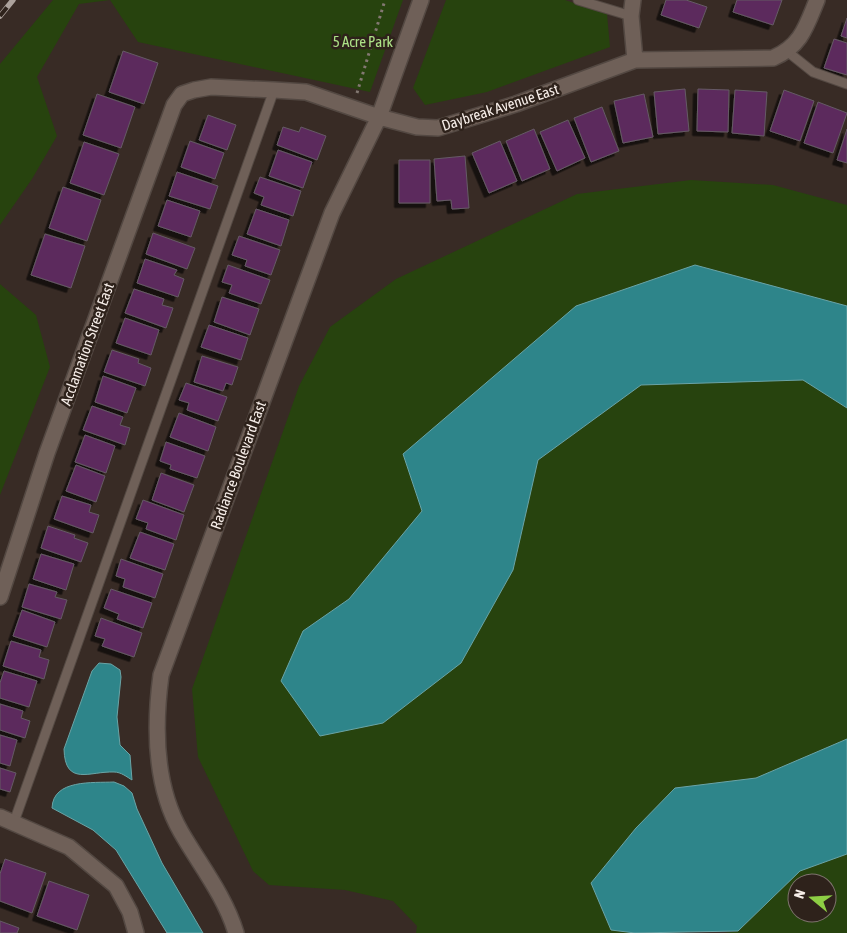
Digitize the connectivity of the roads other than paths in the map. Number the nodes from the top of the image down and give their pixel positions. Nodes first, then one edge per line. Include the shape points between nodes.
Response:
1 (421, 0) edge
2 (578, 0) edge
3 (633, 0) edge
4 (817, 0) edge
5 (631, 16) junction
6 (788, 52) junction
7 (635, 60) junction
8 (847, 84) edge
9 (274, 90) junction
10 (182, 94) joint
11 (379, 117) junction
12 (0, 597) edge
13 (7, 820) edge
14 (136, 933) edge
15 (236, 933) edge

1 - 11 street, Radiance Boulevard East
2 - 5 lane
3 - 5 street
4 - 6 street via 799,41
5 - 7 street
6 - 7 street, Daybreak Avenue East via 773,58
6 - 8 lane via 813,72
7 - 11 street, Daybreak Avenue East via 516,104 438,128 417,127
9 - 10 street, Daybreak Avenue East via 211,87
9 - 11 street, Daybreak Avenue East via 306,92
9 - 13 lane
10 - 12 street, Acclamation Street East via 174,105 47,453
11 - 15 street, Radiance Boulevard East via 332,213 161,675 156,714 164,789 180,830 224,903
13 - 14 street via 69,847 116,886 130,912

